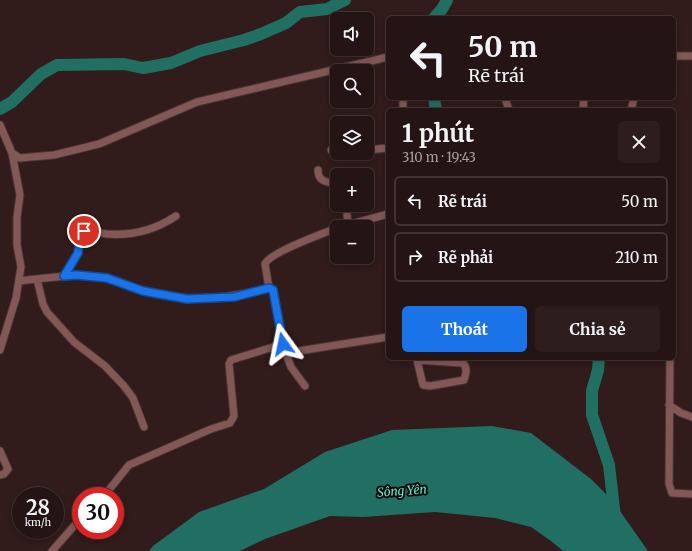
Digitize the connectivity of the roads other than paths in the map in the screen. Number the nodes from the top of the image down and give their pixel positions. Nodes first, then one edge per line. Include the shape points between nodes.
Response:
1 (676, 56) edge
2 (692, 56) edge
3 (386, 57) edge
4 (0, 125) edge
5 (386, 148) edge
6 (374, 149) edge
7 (12, 153) junction
8 (318, 170) dead end
9 (330, 183) edge
10 (386, 214) edge
11 (176, 216) dead end
12 (364, 220) edge
13 (330, 230) edge
14 (64, 276) junction
15 (37, 279) junction
16 (18, 281) junction
17 (269, 288) junction
18 (386, 337) edge
19 (284, 346) junction
20 (0, 350) edge
21 (417, 360) edge
22 (428, 360) edge
23 (670, 360) edge
24 (305, 386) dead end
25 (669, 405) junction
26 (692, 417) edge
27 (144, 427) dead end
28 (0, 452) edge
29 (0, 475) edge
30 (111, 487) edge
31 (692, 494) edge
32 (72, 528) edge
33 (52, 551) edge

1 - 2 street
3 - 7 street via 197,102 99,144 54,155 20,158
4 - 7 street
5 - 6 street
7 - 16 street via 20,195 17,245 21,267
8 - 9 street via 322,181
10 - 12 street
11 - 14 street via 155,228 134,233 82,232 78,253
13 - 17 street via 268,259 265,267
14 - 15 street
14 - 17 street via 107,278 143,291 187,299 234,297
15 - 16 street
15 - 27 street via 47,312 74,342 105,366 129,392
16 - 20 street via 16,298
17 - 19 street via 273,290
18 - 19 street via 292,352
19 - 24 street via 291,367
19 - 30 street via 231,360 229,364 234,416 230,423 129,465
21 - 22 street via 423,385 464,380 466,367 463,363
23 - 25 street
25 - 26 street
25 - 31 street via 669,484 672,493
28 - 29 street via 8,469
32 - 33 street

